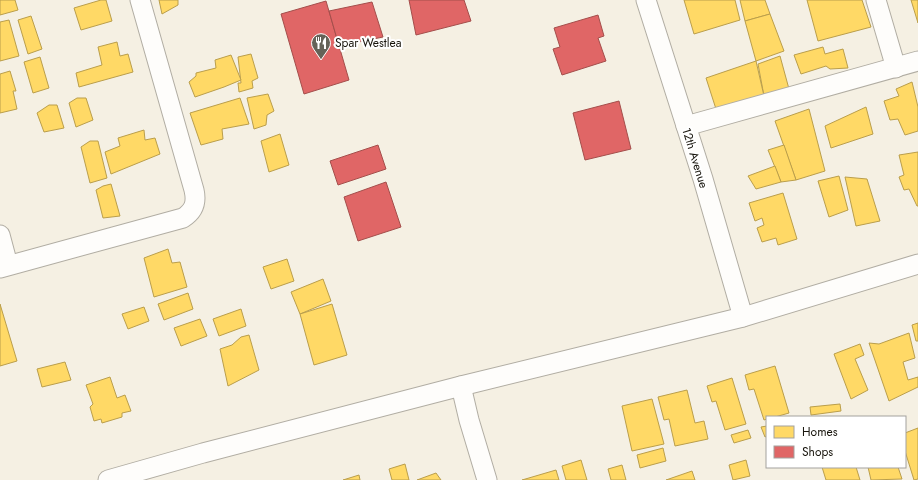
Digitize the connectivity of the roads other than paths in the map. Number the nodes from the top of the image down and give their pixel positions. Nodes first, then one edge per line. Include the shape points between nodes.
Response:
1 (140, 0) edge
2 (646, 0) edge
3 (876, 0) edge
4 (918, 61) edge
5 (896, 68) junction
6 (686, 126) junction
7 (0, 235) edge
8 (918, 264) edge
9 (4, 267) edge
10 (743, 317) junction
11 (461, 386) junction
12 (108, 480) edge
13 (486, 480) edge

1 - 9 street via 194,190 194,208 182,218
2 - 6 street, 12th Avenue
3 - 5 street
4 - 5 street
5 - 6 street
6 - 10 street, 12th Avenue
7 - 9 street
8 - 10 street
10 - 11 street
11 - 12 street
11 - 13 street

